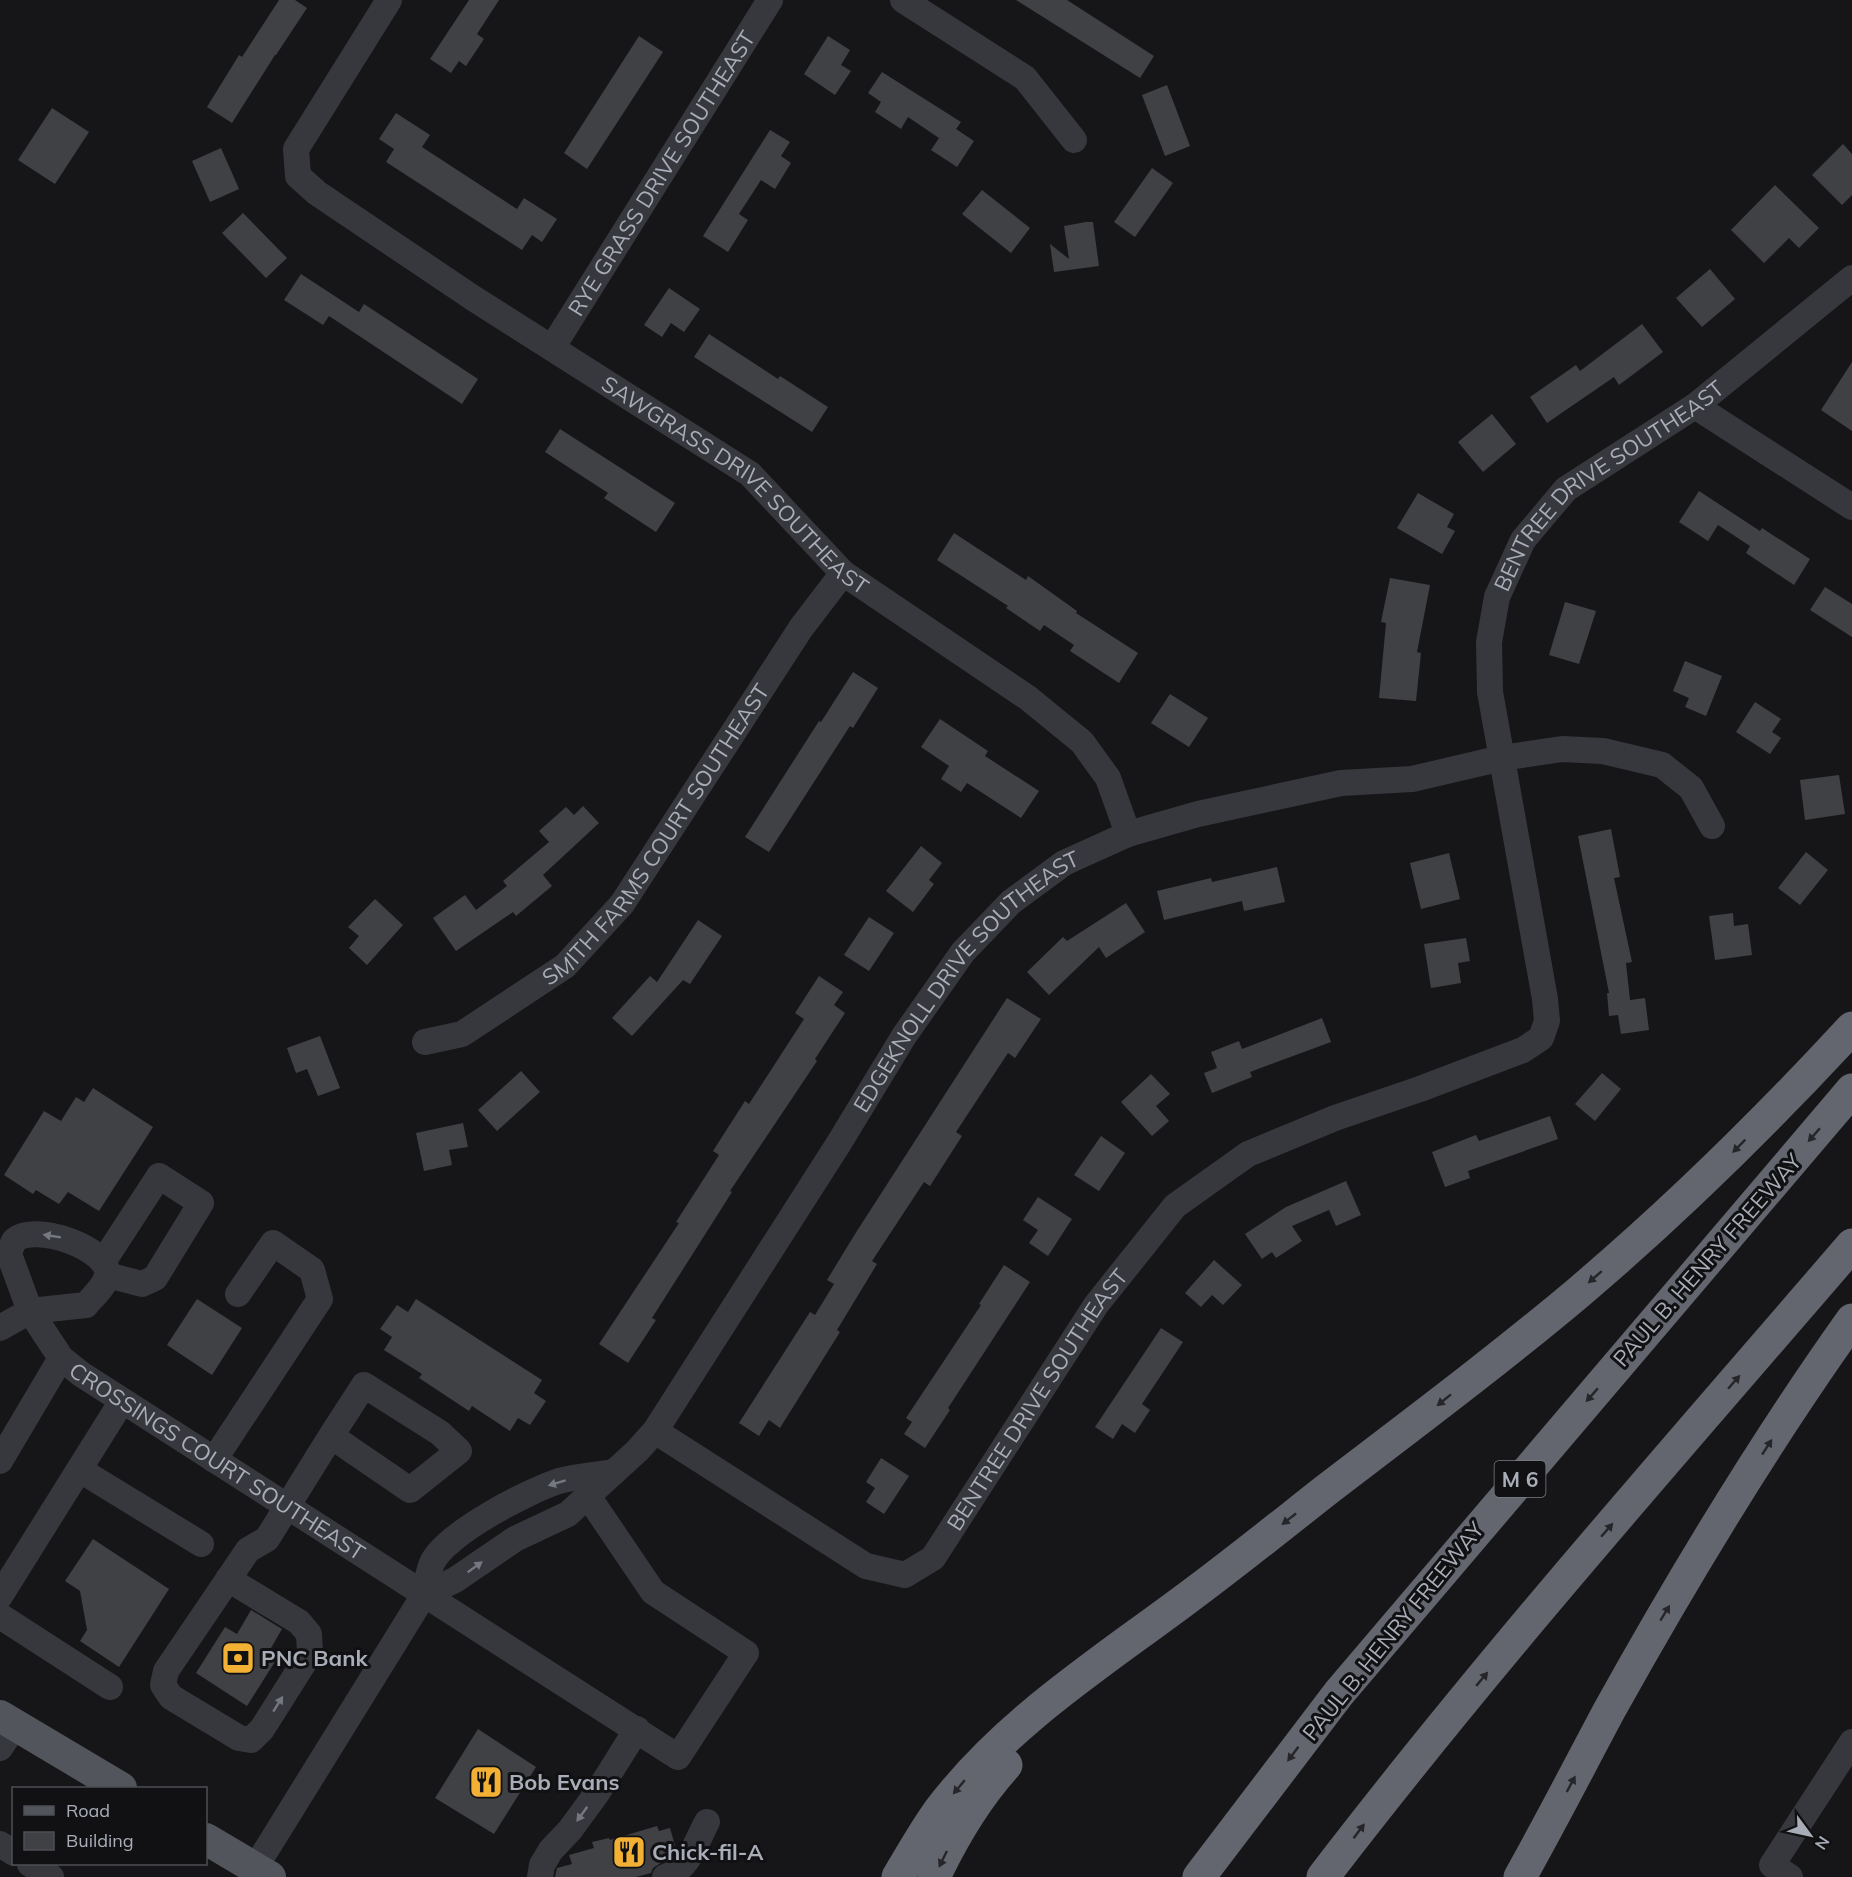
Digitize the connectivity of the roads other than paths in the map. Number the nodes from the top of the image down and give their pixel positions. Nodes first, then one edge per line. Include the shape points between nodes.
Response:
1 (389, 0) edge
2 (770, 0) edge
3 (903, 0) edge
4 (1074, 140) dead end
5 (1852, 278) edge
6 (552, 348) junction
7 (1695, 406) junction
8 (1852, 507) edge
9 (843, 573) junction
10 (1502, 758) junction
11 (1712, 826) dead end
12 (1128, 834) junction
13 (1852, 1028) edge
14 (425, 1042) dead end
15 (1852, 1090) edge
16 (1852, 1245) edge
17 (238, 1294) dead end
18 (30, 1311) junction
19 (1852, 1320) edge
20 (0, 1328) edge
21 (61, 1358) junction
22 (122, 1401) junction
23 (655, 1431) junction
24 (331, 1436) junction
25 (214, 1460) junction
26 (0, 1461) edge
27 (80, 1470) junction
28 (615, 1472) junction
29 (588, 1496) junction
30 (288, 1507) junction
31 (201, 1544) dead end
32 (228, 1579) junction
33 (424, 1595) junction
34 (0, 1596) edge
35 (1181, 1603) junction
36 (0, 1616) edge
37 (110, 1687) dead end
38 (5, 1730) edge
39 (637, 1730) junction
40 (1852, 1742) edge
41 (119, 1787) edge
42 (707, 1822) dead end
43 (1543, 1836) junction
44 (207, 1840) edge
45 (33, 1865) edge
46 (254, 1875) edge
47 (51, 1877) edge
48 (540, 1877) edge
49 (665, 1877) edge
50 (898, 1877) edge
51 (934, 1877) edge
52 (1199, 1877) edge
53 (1323, 1877) edge
54 (1520, 1877) edge
55 (1525, 1877) edge
56 (1790, 1877) edge

1 - 6 street, SAWGRASS DRIVE SOUTHEAST via 296,149 298,176 317,193
2 - 6 street, RYE GRASS DRIVE SOUTHEAST
3 - 4 street via 1025,78
5 - 7 street, BENTREE DRIVE SOUTHEAST
6 - 9 street, SAWGRASS DRIVE SOUTHEAST via 750,474
7 - 8 street
7 - 10 street, BENTREE DRIVE SOUTHEAST via 1566,489 1523,540 1497,597 1489,642 1490,692
9 - 12 street, SAWGRASS DRIVE SOUTHEAST via 1028,698 1082,742 1108,778
9 - 14 street, SMITH FARMS COURT SOUTHEAST via 801,628 622,904 565,966 462,1034
10 - 11 street, EDGEKNOLL DRIVE SOUTHEAST via 1562,749 1603,751 1662,765 1691,788
10 - 12 street, EDGEKNOLL DRIVE SOUTHEAST via 1413,779 1341,783 1198,814
10 - 23 street, BENTREE DRIVE SOUTHEAST via 1545,999 1547,1021 1540,1038 1523,1050 1248,1154 1175,1206 1096,1305 933,1558 905,1575 866,1566
12 - 23 street, EDGEKNOLL DRIVE SOUTHEAST via 1065,863 1011,902 963,952 904,1036
13 -> 35 highway via 1718,1167 1576,1294
15 -> 52 highway, PAUL B. HENRY FREEWAY / M 6 via 1339,1693
53 -> 16 highway via 1392,1786
17 - 25 street via 273,1243 312,1270 320,1299
18 -> 18 street via 86,1305 103,1286 105,1268 72,1240 23,1236 14,1242 9,1254
18 - 20 street
18 - 21 street, CROSSINGS COURT SOUTHEAST
43 -> 19 highway via 1698,1557
21 - 22 street, CROSSINGS COURT SOUTHEAST
21 - 26 street
22 - 25 street, CROSSINGS COURT SOUTHEAST
22 - 27 street
23 - 28 street, EDGEKNOLL DRIVE SOUTHEAST
24 - 24 street via 364,1385 440,1433 459,1450 410,1490
24 - 30 street
25 - 30 street, CROSSINGS COURT SOUTHEAST
27 - 31 street
27 - 34 street
28 - 29 street, EDGEKNOLL DRIVE SOUTHEAST
28 -> 33 street via 561,1481 523,1495 490,1514 461,1534 432,1562
33 -> 29 street, EDGEKNOLL DRIVE SOUTHEAST via 455,1580 515,1539 568,1514
29 - 39 street, CROSSINGS COURT SOUTHEAST via 653,1592 746,1653 678,1757
30 - 32 street via 267,1539 248,1550
30 - 33 street, CROSSINGS COURT SOUTHEAST
32 -> 32 street via 165,1671 164,1685 171,1697 239,1738 251,1740 310,1653 309,1634 298,1622
33 - 39 street, CROSSINGS COURT SOUTHEAST
33 - 46 street
35 -> 50 highway via 1081,1674 1002,1742 939,1812
35 -> 51 highway via 993,1779
36 - 37 street
38 - 41 main road
39 -> 48 street via 597,1793 551,1850
40 - 56 street via 1773,1865
42 - 49 street via 689,1858 676,1874
43 - 54 highway
43 - 55 highway
44 - 46 main road
45 - 47 street

